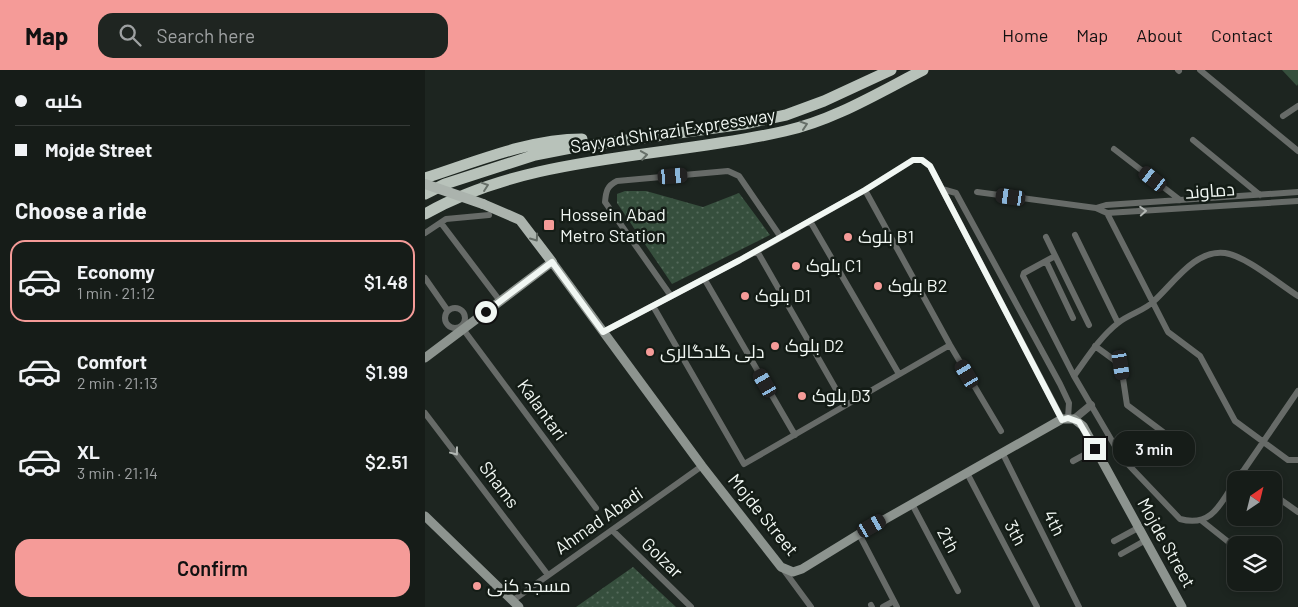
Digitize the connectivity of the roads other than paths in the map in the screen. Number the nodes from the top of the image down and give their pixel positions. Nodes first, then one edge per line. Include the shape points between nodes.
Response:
1 (891, 70) edge
2 (923, 70) edge
3 (1200, 70) edge
4 (1298, 106) edge
5 (1283, 116) dead end
6 (631, 139) junction
7 (1193, 140) dead end
8 (1114, 148) dead end
9 (1298, 150) edge
10 (425, 178) edge
11 (425, 184) edge
12 (942, 189) junction
13 (865, 190) junction
14 (977, 192) dead end
15 (1298, 192) edge
16 (425, 194) edge
17 (1260, 195) junction
18 (1180, 200) junction
19 (1298, 200) edge
20 (1260, 203) junction
21 (1096, 208) junction
22 (1107, 213) junction
23 (425, 214) edge
24 (489, 216) dead end
25 (810, 221) junction
26 (441, 222) junction
27 (425, 233) edge
28 (1075, 235) dead end
29 (780, 236) junction
30 (1046, 237) dead end
31 (757, 250) junction
32 (1055, 256) junction
33 (1045, 261) junction
34 (552, 262) junction
35 (425, 278) edge
36 (705, 280) junction
37 (671, 296) junction
38 (1298, 296) edge
39 (500, 301) junction
40 (1153, 303) junction
41 (653, 306) junction
42 (448, 311) junction
43 (465, 314) junction
44 (1073, 318) dead end
45 (472, 323) junction
46 (1118, 323) junction
47 (1089, 325) dead end
48 (456, 330) junction
49 (603, 332) junction
50 (949, 345) junction
51 (1095, 346) junction
52 (425, 358) edge
53 (899, 374) junction
54 (1074, 376) junction
55 (1298, 391) edge
56 (845, 406) junction
57 (1091, 406) junction
58 (425, 414) edge
59 (1068, 419) junction
60 (1001, 431) dead end
61 (795, 435) junction
62 (1263, 442) junction
63 (1179, 444) dead end
64 (1095, 449) junction
65 (1002, 452) junction
66 (1298, 460) edge
67 (1073, 461) dead end
68 (702, 466) junction
69 (1243, 471) edge
70 (967, 472) junction
71 (1227, 494) edge
72 (1283, 501) edge
73 (912, 504) junction
74 (596, 508) dead end
75 (1298, 512) edge
76 (425, 516) edge
77 (1202, 521) junction
78 (1139, 528) junction
79 (612, 530) junction
80 (859, 534) junction
81 (1146, 540) junction
82 (1114, 541) dead end
83 (1227, 541) edge
84 (1121, 554) dead end
85 (783, 569) junction
86 (548, 575) junction
87 (958, 591) dead end
88 (516, 604) edge
89 (895, 604) edge
90 (691, 607) edge
91 (811, 607) edge
92 (883, 607) edge
93 (1037, 607) edge
94 (1079, 607) edge
95 (1182, 607) edge

1 - 6 highway, Sayyad Shirazi Expressway via 786,115
23 -> 2 highway, Sayyad Shirazi Expressway via 469,192 519,175 787,131 853,107
3 - 9 street
4 - 5 street
6 - 10 highway via 577,139 535,145
6 - 16 highway, Sayyad Shirazi Expressway via 535,155 445,184
7 - 17 street
8 - 18 street
11 -> 34 main road, Mojde Street, bridge via 520,220
12 - 13 street via 930,166 922,160 913,160
12 - 59 street
12 - 59 street via 956,193 1060,384 1069,403
13 - 25 street
13 - 50 street
14 - 21 street, دماوند
15 - 17 street, دماوند
17 - 18 street, دماوند
17 - 20 street
18 - 21 street, دماوند
19 - 20 street, دماوند
22 -> 20 street, دماوند
21 - 22 street, دماوند
22 - 40 street
24 - 26 street
25 - 29 street
25 - 53 street
26 - 27 street
26 - 39 street
28 - 46 street
29 - 31 street
29 - 37 street via 739,176 728,170 610,184 605,191 605,202
30 - 32 street
31 - 36 street
31 - 56 street
32 - 33 street
32 - 47 street
33 - 44 street
33 - 54 street via 1023,276
34 - 39 main road
34 - 49 main road, Mojde Street
35 - 42 street
36 - 37 street
36 - 61 street
37 - 41 street
38 - 40 street via 1242,260 1224,253 1203,257 1184,270
39 - 45 main road
40 - 46 street
40 - 62 street via 1168,332 1200,356 1235,421
41 - 49 street
41 - 61 street via 743,464
42 - 43 street via 457,308
42 - 48 street via 445,319
43 - 45 street
43 - 48 street via 462,326
45 - 48 main road
46 - 51 street
48 - 52 main road
48 - 74 street, Kalantari
49 - 68 main road, Mojde Street
50 - 53 street
50 - 60 street
51 - 54 street
51 - 63 street via 1121,365 1127,405
53 - 56 street
54 - 57 street
55 - 62 street
56 - 61 street
57 - 59 street
57 - 77 street via 1122,458 1172,512 1180,519
58 -> 86 street, Shams
59 - 64 main road, Mojde Street via 1083,426
59 - 65 main road, Mojde Street
62 - 66 street via 1288,460
62 - 69 street
64 - 67 street
64 - 78 main road, Mojde Street
65 - 70 main road, Mojde Street
65 - 94 street, 4th
68 - 79 street, Ahmad Abadi
68 - 85 main road, Mojde Street
70 - 73 main road, Mojde Street
70 - 93 street, 3th
71 - 77 street via 1212,516
72 - 75 street
73 - 80 main road, Mojde Street
73 - 87 street, 2th
76 - 88 main road
77 - 83 street
78 - 81 main road, Mojde Street
78 - 82 street
79 - 86 street, Ahmad Abadi
79 - 90 street, Golzar
80 - 85 main road, Mojde Street via 803,569 793,572
80 - 89 street
81 - 84 street
81 - 95 main road, Mojde Street
85 - 91 street
86 - 88 street, Ahmad Abadi
89 - 92 street

